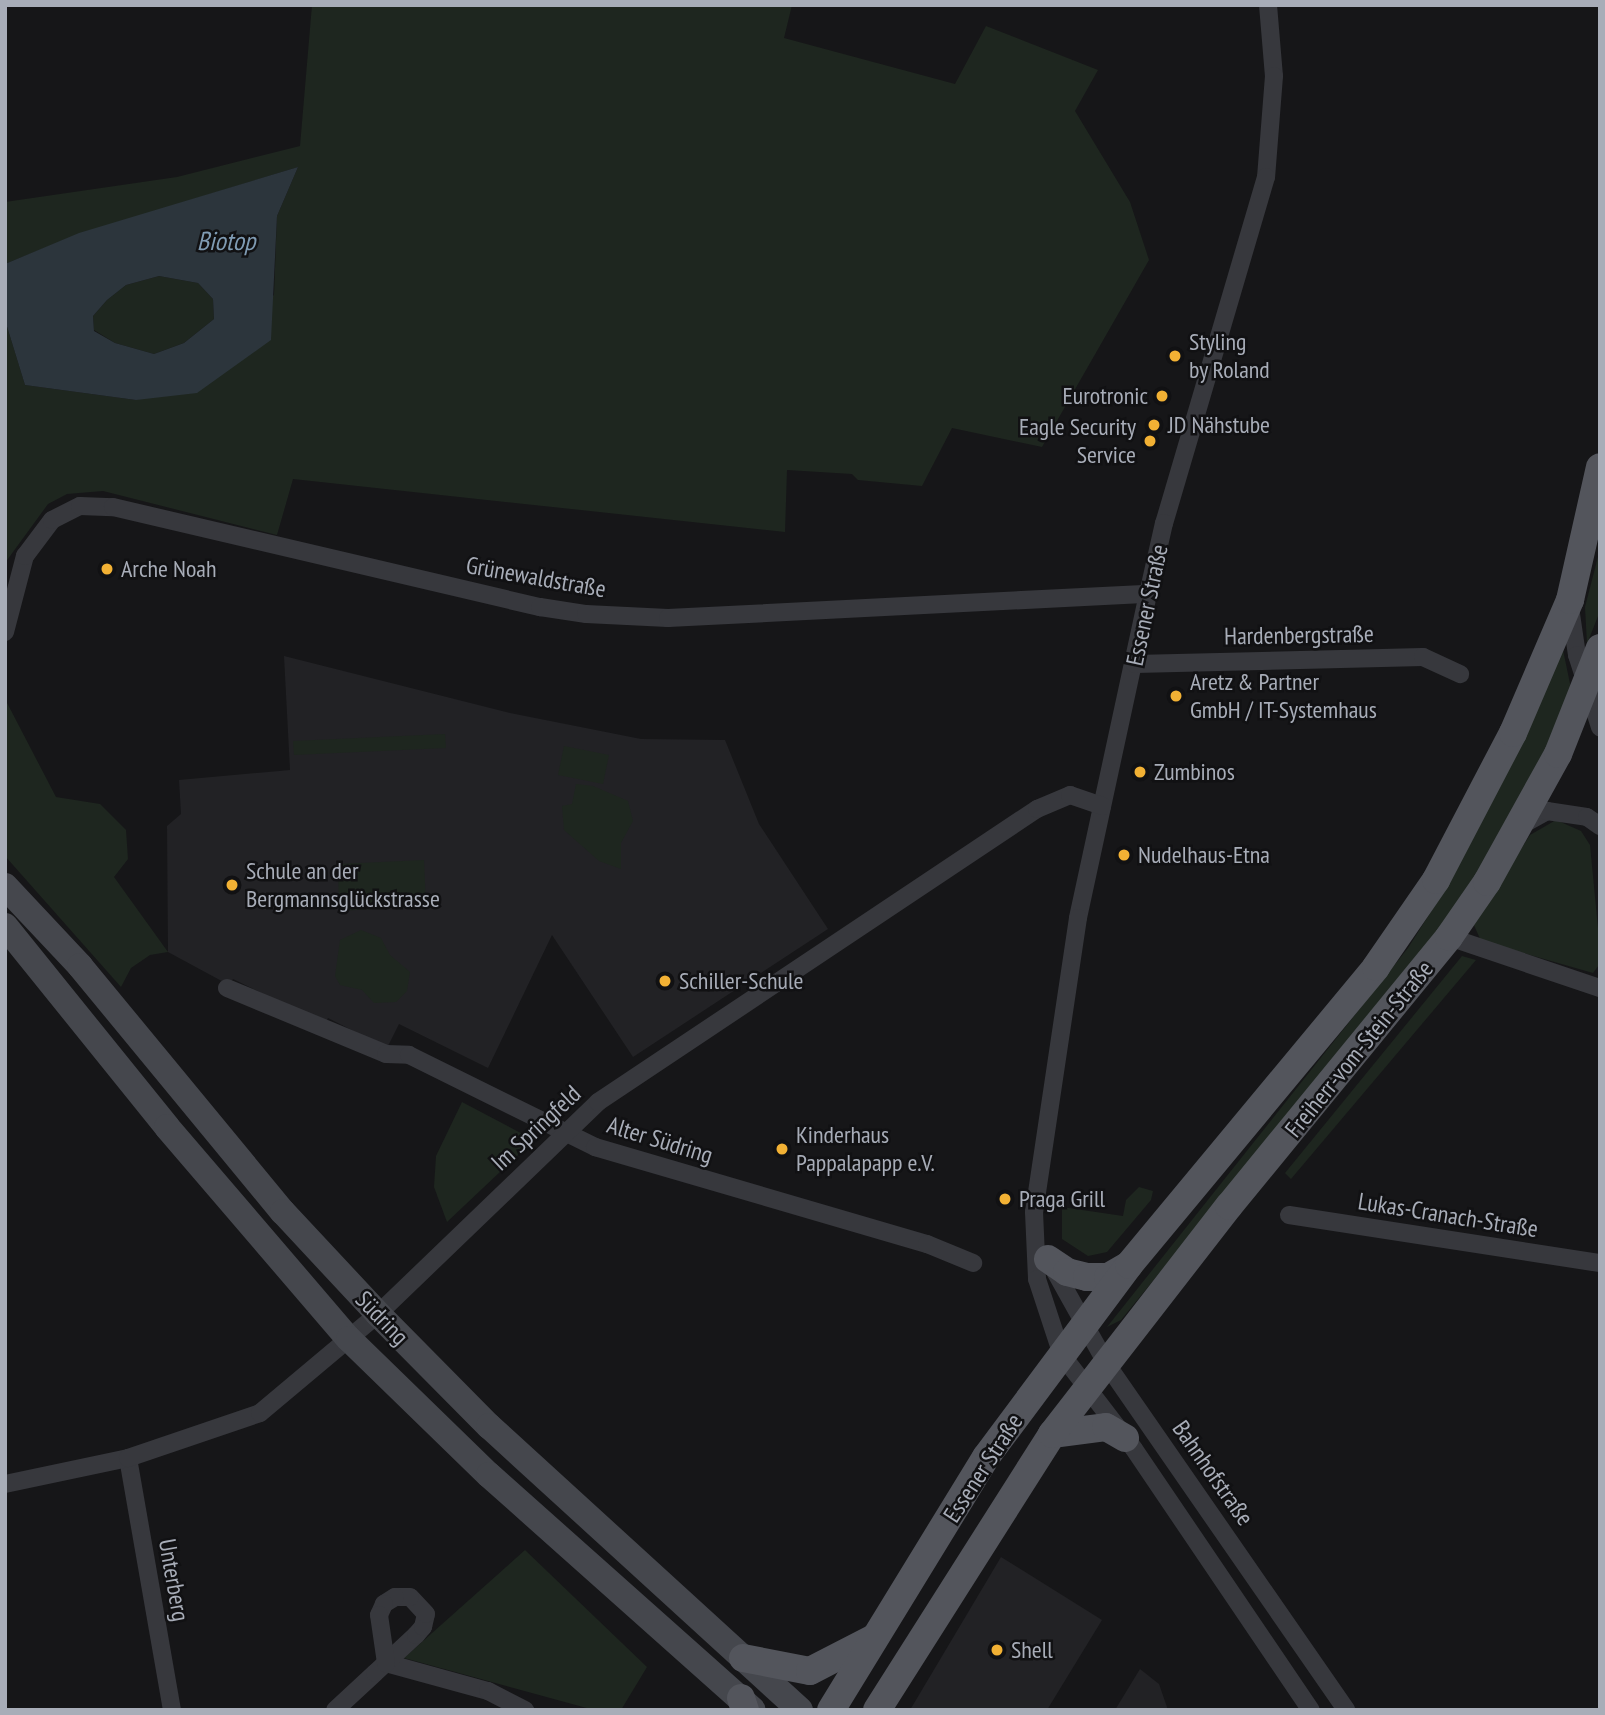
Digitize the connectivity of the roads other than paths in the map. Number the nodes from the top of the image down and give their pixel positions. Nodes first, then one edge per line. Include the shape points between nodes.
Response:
1 (1268, 5) edge
2 (1600, 467) edge
3 (1148, 594) junction
4 (1570, 600) junction
5 (5, 632) edge
6 (1600, 648) edge
7 (1135, 664) junction
8 (1460, 674) dead end
9 (1588, 681) junction
10 (1600, 727) edge
11 (1102, 806) junction
12 (1522, 825) junction
13 (1600, 826) edge
14 (5, 886) edge
15 (5, 926) edge
16 (1449, 937) junction
17 (227, 988) dead end
18 (1600, 988) edge
19 (566, 1133) junction
20 (1034, 1212) junction
21 (1289, 1215) dead end
22 (1048, 1259) junction
23 (1600, 1263) edge
24 (974, 1264) dead end
25 (1129, 1265) junction
26 (378, 1314) junction
27 (1083, 1327) junction
28 (349, 1339) junction
29 (1062, 1355) junction
30 (1106, 1363) junction
31 (1088, 1392) junction
32 (1052, 1434) junction
33 (1125, 1438) junction
34 (128, 1458) junction
35 (5, 1484) edge
36 (880, 1633) junction
37 (743, 1658) junction
38 (746, 1706) edge
39 (172, 1710) edge
40 (335, 1710) edge
41 (525, 1710) edge
42 (800, 1710) edge
43 (831, 1710) edge
44 (877, 1710) edge
45 (1311, 1710) edge
46 (1346, 1710) edge

1 - 3 street, Essener Straße via 1274,76 1266,177 1164,523
2 - 4 main road, Freiherr-vom-Stein-Straße
3 - 5 street, Grünewaldstraße via 668,618 586,614 113,507 80,506 52,520 31,546
3 - 7 street, Essener Straße
4 - 9 street via 1577,655
4 - 25 main road, Freiherr-vom-Stein-Straße via 1524,710 1436,880 1396,940
6 - 9 main road, Freiherr-vom-Stein-Straße
7 - 8 street, Hardenbergstraße via 1423,657
7 - 11 street, Essener Straße
9 - 10 street
9 - 12 main road, Freiherr-vom-Stein-Straße
11 - 19 street, Im Springfeld via 1070,795 1037,809 598,1102
11 - 20 street, Essener Straße via 1078,918
12 - 13 street via 1547,811 1587,817
12 - 16 main road, Freiherr-vom-Stein-Straße
14 - 26 main road, Südring via 80,966 283,1212
15 - 28 main road, Südring via 167,1127
16 - 18 street
16 - 30 main road, Freiherr-vom-Stein-Straße
17 - 19 street, Alter Südring via 386,1054 409,1055
19 - 24 street, Alter Südring via 595,1147 889,1233
19 - 26 street, Im Springfeld
20 - 22 street, Essener Straße
20 - 29 street, Essener Straße via 1037,1279
21 - 23 street, Lukas-Cranach-Straße
22 - 25 main road via 1067,1272 1087,1277 1108,1277
22 - 27 street, Bahnhofstraße
25 - 27 main road, Freiherr-vom-Stein-Straße
26 - 28 street, Im Springfeld
26 - 37 main road, Südring via 489,1426
27 - 29 main road, Freiherr-vom-Stein-Straße
27 - 30 street, Bahnhofstraße
28 - 34 street, Im Springfeld via 260,1413
28 - 38 main road, Südring via 480,1466
29 - 31 street, Bahnhofstraße
29 - 36 main road, Essener Straße via 986,1457
30 - 31 main road, Freiherr-vom-Stein-Straße
30 - 46 street, Bahnhofstraße
31 - 32 main road, Essener Straße
31 - 33 street, Bahnhofstraße
32 - 33 main road via 1106,1427
32 - 44 main road, Essener Straße
33 - 45 street, Bahnhofstraße
34 - 35 street, Im Springfeld
34 - 39 street, Unterberg
36 - 37 main road via 810,1671
36 - 43 main road, Essener Straße
37 - 42 main road, Südring
40 - 41 street via 386,1663 488,1691

